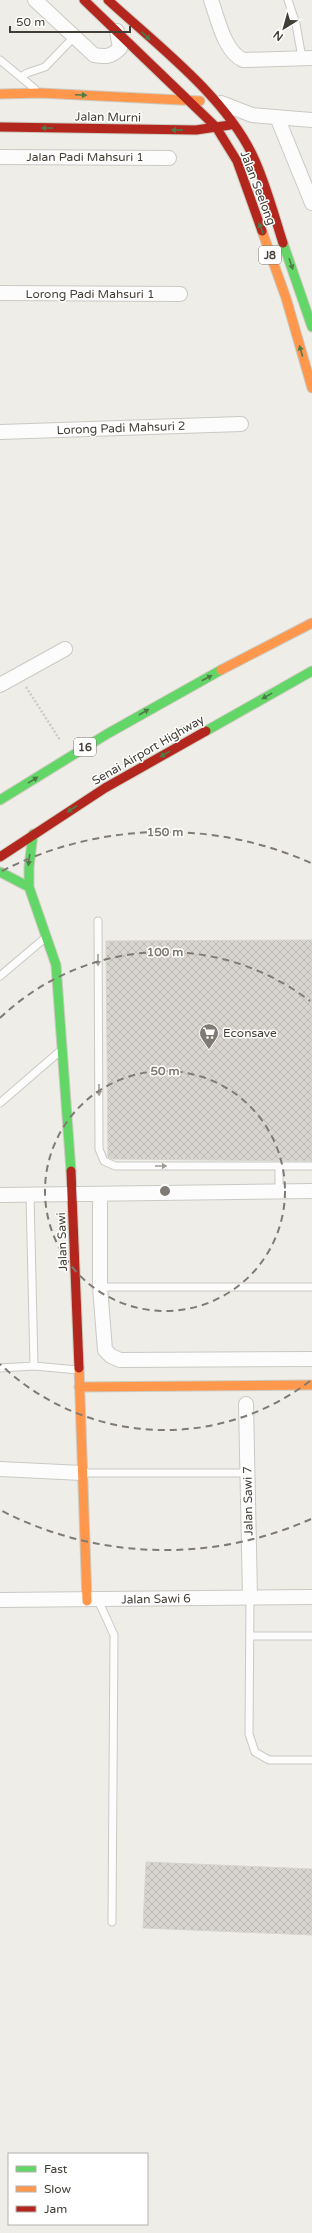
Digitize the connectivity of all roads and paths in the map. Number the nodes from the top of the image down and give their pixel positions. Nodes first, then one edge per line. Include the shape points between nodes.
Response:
1 (35, 0) edge
2 (84, 0) edge
3 (108, 0) edge
4 (211, 0) edge
5 (288, 0) edge
6 (117, 30) junction
7 (74, 37) junction
8 (307, 58) edge
9 (0, 60) edge
10 (21, 77) junction
11 (40, 93) junction
12 (0, 94) edge
13 (189, 101) junction
14 (217, 101) junction
15 (252, 116) junction
16 (277, 117) junction
17 (312, 120) edge
18 (235, 124) junction
19 (0, 127) edge
20 (216, 127) junction
21 (0, 157) edge
22 (169, 158) dead end
23 (312, 203) edge
24 (0, 293) edge
25 (180, 294) dead end
26 (312, 327) edge
27 (312, 388) edge
28 (241, 424) dead end
29 (0, 432) edge
30 (306, 615) dead end
31 (312, 623) edge
32 (288, 633) junction
33 (65, 649) dead end
34 (312, 671) edge
35 (18, 675) junction
36 (312, 676) edge
37 (301, 677) junction
38 (0, 685) edge
39 (70, 756) junction
40 (0, 800) edge
41 (33, 834) junction
42 (0, 857) edge
43 (0, 872) edge
44 (30, 887) junction
45 (98, 922) dead end
46 (46, 936) junction
47 (0, 976) edge
48 (62, 1050) junction
49 (0, 1103) edge
50 (279, 1166) junction
51 (312, 1166) edge
52 (312, 1191) edge
53 (278, 1192) junction
54 (73, 1194) junction
55 (100, 1194) junction
56 (0, 1195) edge
57 (30, 1195) junction
58 (100, 1287) junction
59 (312, 1287) edge
60 (312, 1359) edge
61 (34, 1366) junction
62 (0, 1368) edge
63 (78, 1370) junction
64 (312, 1385) edge
65 (79, 1387) junction
66 (246, 1404) dead end
67 (0, 1469) edge
68 (82, 1473) junction
69 (248, 1473) junction
70 (250, 1597) junction
71 (312, 1597) edge
72 (0, 1600) edge
73 (92, 1600) junction
74 (251, 1636) junction
75 (312, 1636) edge
76 (312, 1760) edge
77 (112, 1922) dead end

1 - 7 street
2 - 6 main road, Jalan Seelong / J8
3 -> 14 main road, Jalan Seelong / J8
4 - 8 street via 226,41 236,57 244,60
5 - 8 lane
6 - 7 street via 120,48 113,55 104,57 94,55
6 - 13 main road, Jalan Seelong / J8
7 - 10 lane via 45,68 27,72
9 - 10 lane
10 - 11 lane
11 - 12 main road, Jalan Murni
11 -> 13 main road, Jalan Murni
13 - 14 main road, Jalan Murni
13 - 20 main road, Jalan Seelong / J8
14 - 15 street
14 - 18 main road, Jalan Seelong / J8
15 - 16 street
15 - 18 street
16 - 17 street
16 - 23 street
18 - 20 main road, Jalan Murni
18 -> 26 main road, Jalan Seelong / J8 via 253,155
20 -> 19 main road, Jalan Murni via 196,130
27 -> 20 main road, Jalan Seelong / J8 via 286,298 237,161
21 - 22 street, Jalan Padi Mahsuri 1
24 - 25 street, Lorong Padi Mahsuri 1
28 - 29 street, Lorong Padi Mahsuri 2
30 - 32 main road
31 - 32 main road, 16
39 -> 32 main road, 16 via 172,696
33 - 35 street
34 - 37 main road, Senai Airport Highway
35 - 38 street
35 - 39 path
36 - 37 main road
37 -> 41 main road, Senai Airport Highway via 104,788
40 -> 39 main road, 16
41 - 42 main road, Senai Airport Highway
41 -> 44 main road, Jalan Sawi via 28,865
43 - 44 main road
44 - 46 main road, Jalan Sawi
45 -> 50 lane via 101,1158 109,1165 115,1166
46 - 47 lane
46 - 48 main road, Jalan Sawi via 56,965
48 - 49 lane
48 - 54 main road, Jalan Sawi
50 - 51 lane
50 - 53 lane
52 - 53 street
53 - 55 street
54 - 55 street
54 - 57 street
54 - 63 main road, Jalan Sawi
55 - 58 street
56 - 57 street
57 - 61 lane
58 - 59 lane
58 - 60 street via 105,1350 120,1360
61 - 62 lane
61 - 63 lane
63 - 65 main road, Jalan Sawi
64 - 65 main road
65 - 68 main road, Jalan Sawi
66 - 69 street, Jalan Sawi 7
67 - 68 street
68 - 69 lane
68 - 73 main road, Jalan Sawi
69 - 70 street, Jalan Sawi 7
70 - 71 street, Jalan Sawi 6
70 - 73 street, Jalan Sawi 6
70 - 74 lane
72 - 73 street, Jalan Sawi 6
73 - 77 lane via 114,1635
74 - 75 lane
74 - 76 lane via 249,1734 255,1752 269,1760

